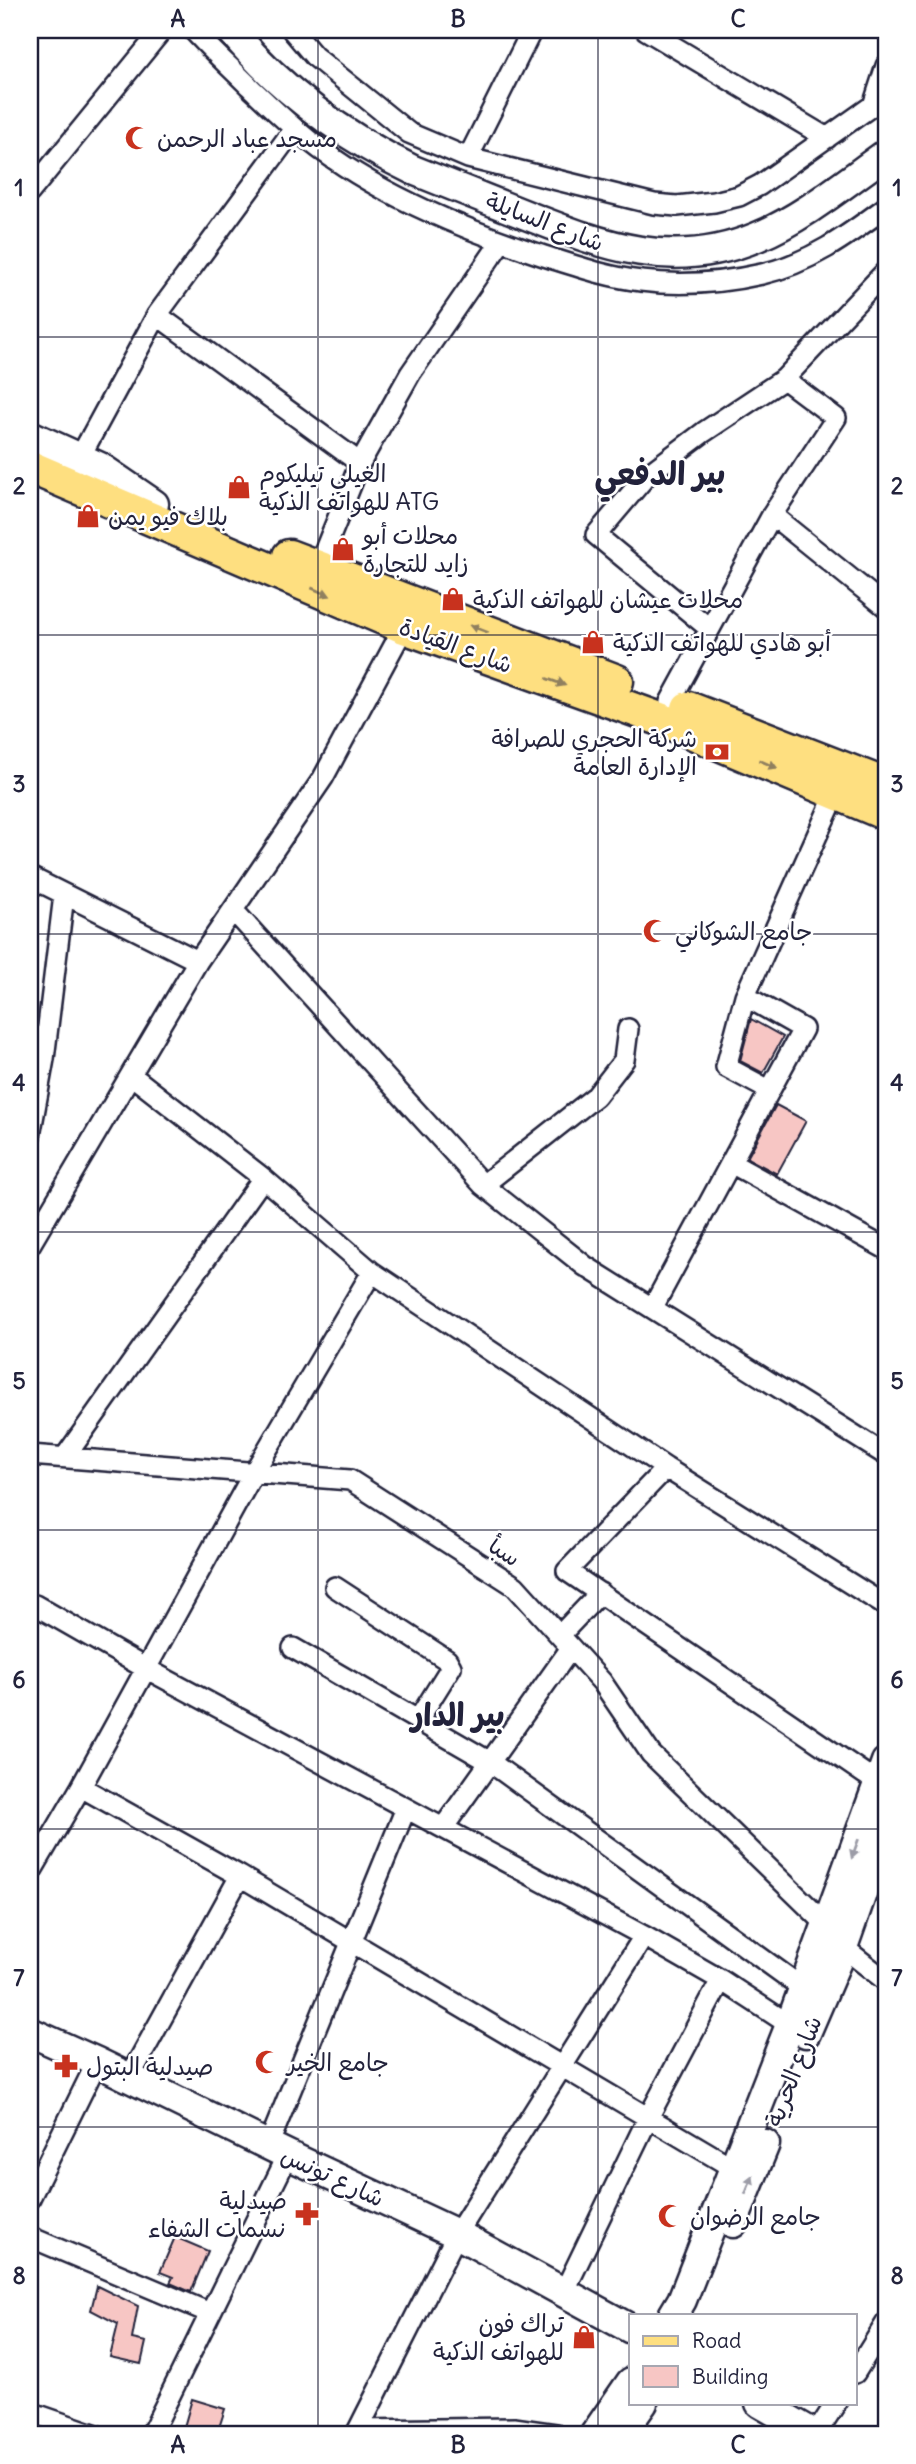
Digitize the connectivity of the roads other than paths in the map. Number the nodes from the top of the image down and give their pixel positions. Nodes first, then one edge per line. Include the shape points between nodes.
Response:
1 (162, 30) edge
2 (192, 30) edge
3 (231, 30) edge
4 (292, 30) edge
5 (532, 30) edge
6 (646, 30) edge
7 (886, 66) edge
8 (880, 101) edge
9 (294, 129) junction
10 (827, 138) junction
11 (886, 155) edge
12 (468, 158) junction
13 (30, 192) edge
14 (886, 207) edge
15 (501, 242) junction
16 (886, 271) edge
17 (157, 315) junction
18 (784, 379) junction
19 (30, 435) edge
20 (30, 451) edge
21 (80, 457) junction
22 (360, 463) junction
23 (30, 467) edge
24 (30, 478) edge
25 (149, 511) junction
26 (772, 514) junction
27 (318, 567) junction
28 (886, 607) edge
29 (404, 627) junction
30 (710, 629) junction
31 (670, 702) junction
32 (886, 785) edge
33 (836, 793) junction
34 (886, 814) edge
35 (30, 877) edge
36 (64, 895) junction
37 (233, 910) junction
38 (198, 961) junction
39 (745, 996) junction
40 (628, 1029) dead end
41 (37, 1055) edge
42 (131, 1074) junction
43 (769, 1090) junction
44 (30, 1136) edge
45 (731, 1163) junction
46 (262, 1178) junction
47 (483, 1185) junction
48 (30, 1245) edge
49 (886, 1249) edge
50 (372, 1272) junction
51 (653, 1307) junction
52 (30, 1455) edge
53 (886, 1455) edge
54 (65, 1458) junction
55 (666, 1468) junction
56 (254, 1472) junction
57 (335, 1587) dead end
58 (600, 1593) junction
59 (30, 1605) edge
60 (886, 1606) edge
61 (565, 1641) junction
62 (293, 1648) dead end
63 (145, 1668) junction
64 (418, 1720) junction
65 (490, 1762) junction
66 (882, 1773) edge
67 (81, 1787) junction
68 (406, 1808) junction
69 (886, 1825) edge
70 (443, 1828) junction
71 (30, 1874) edge
72 (240, 1876) junction
73 (643, 1936) junction
74 (835, 1936) junction
75 (351, 1942) junction
76 (721, 1980) junction
77 (886, 1981) edge
78 (803, 1989) junction
79 (790, 2025) junction
80 (30, 2032) edge
81 (97, 2062) junction
82 (562, 2066) junction
83 (130, 2078) junction
84 (648, 2118) junction
85 (278, 2150) junction
86 (735, 2169) junction
87 (30, 2198) edge
88 (457, 2234) junction
89 (30, 2237) edge
90 (564, 2292) junction
91 (210, 2313) junction
92 (674, 2314) edge
93 (693, 2314) edge
94 (886, 2323) edge
95 (629, 2328) edge
96 (856, 2371) edge
97 (629, 2385) edge
98 (642, 2404) edge
99 (762, 2404) edge
100 (835, 2404) edge
101 (30, 2412) edge
102 (60, 2429) edge
103 (357, 2432) edge
104 (94, 2434) edge
105 (151, 2434) edge
106 (556, 2434) edge
107 (595, 2434) edge
108 (621, 2434) edge
109 (815, 2434) edge

1 - 13 street
2 - 9 street
3 - 11 street, شارع السايلة via 299,98 387,158 582,237 628,250 691,254 738,244 780,225
4 - 12 street via 314,56 409,133
5 - 12 street
6 - 10 street
7 - 8 street
8 - 10 street
9 - 15 street via 388,190
9 - 17 street
10 - 12 street via 750,191 695,205 632,200
14 - 15 street via 811,257 763,274 703,283 612,276
15 - 22 street via 410,374
16 - 18 street
17 - 21 street
17 - 22 street
18 - 26 street via 836,418
18 - 30 street via 647,475 596,535
19 - 21 street
20 - 25 main road, شارع القيادة
21 - 25 street via 100,467
22 - 27 street
23 - 25 main road, شارع القيادة
24 - 25 street via 86,504
25 - 27 main road, شارع القيادة
25 -> 29 main road, شارع القيادة
26 - 28 street
26 - 30 street
31 -> 27 main road, شارع القيادة
29 -> 33 main road, شارع القيادة via 660,719
29 - 37 street via 323,778
30 - 31 street
31 - 32 main road, شارع القيادة
33 - 34 main road, شارع القيادة
33 - 39 street
35 - 36 street
36 - 38 street
36 - 41 street
37 - 38 street
37 - 47 street
38 - 42 street
39 - 43 street via 726,1067
39 - 43 street via 803,1029
40 - 47 street via 624,1060 596,1096
41 - 44 street
42 - 46 street
42 - 48 street
43 - 45 street
45 - 49 street
45 - 51 street
46 - 50 street
46 - 54 street
47 - 51 street via 585,1266
50 - 55 street
50 - 56 street
51 - 53 street
52 - 54 street, سبأ
54 - 56 street, سبأ
55 - 58 street via 567,1571
55 - 60 street
56 - 61 street, سبأ via 350,1480 515,1586
56 - 63 street
57 - 64 street via 447,1660 451,1667
58 - 61 street
58 - 66 street
59 - 63 street
61 - 65 street
61 - 74 street, سبأ via 602,1682 651,1754
62 - 64 street
63 - 67 street
63 - 68 street
64 - 65 street
65 - 70 street
65 - 78 street
66 -> 74 street
67 - 71 street
67 - 72 street
68 - 70 street
68 - 75 street
69 - 74 street, شارع الحرية
70 - 73 street
72 - 75 street
72 - 83 street
73 - 76 street
73 - 82 street
74 - 77 street, سبأ
74 - 78 street
93 -> 74 street, شارع الحرية via 750,2183 805,2034
75 - 82 street
75 - 85 street
76 - 79 street
76 - 84 street
78 - 79 street
79 - 86 street
80 - 81 street, شارع تونس
81 - 83 street, شارع تونس
81 - 87 street
82 - 84 street
82 - 88 street
83 - 85 street, شارع تونس
84 - 86 street
84 - 90 street
85 - 88 street, شارع تونس
85 - 91 street
86 - 92 street
88 - 90 street, شارع تونس
88 - 103 street
89 - 91 street
90 - 95 street, شارع تونس
91 - 105 street
94 - 96 street
97 - 107 street
98 - 108 street
99 - 109 street
100 - 109 street
101 - 102 street
102 - 104 street
103 - 106 street via 514,2428

